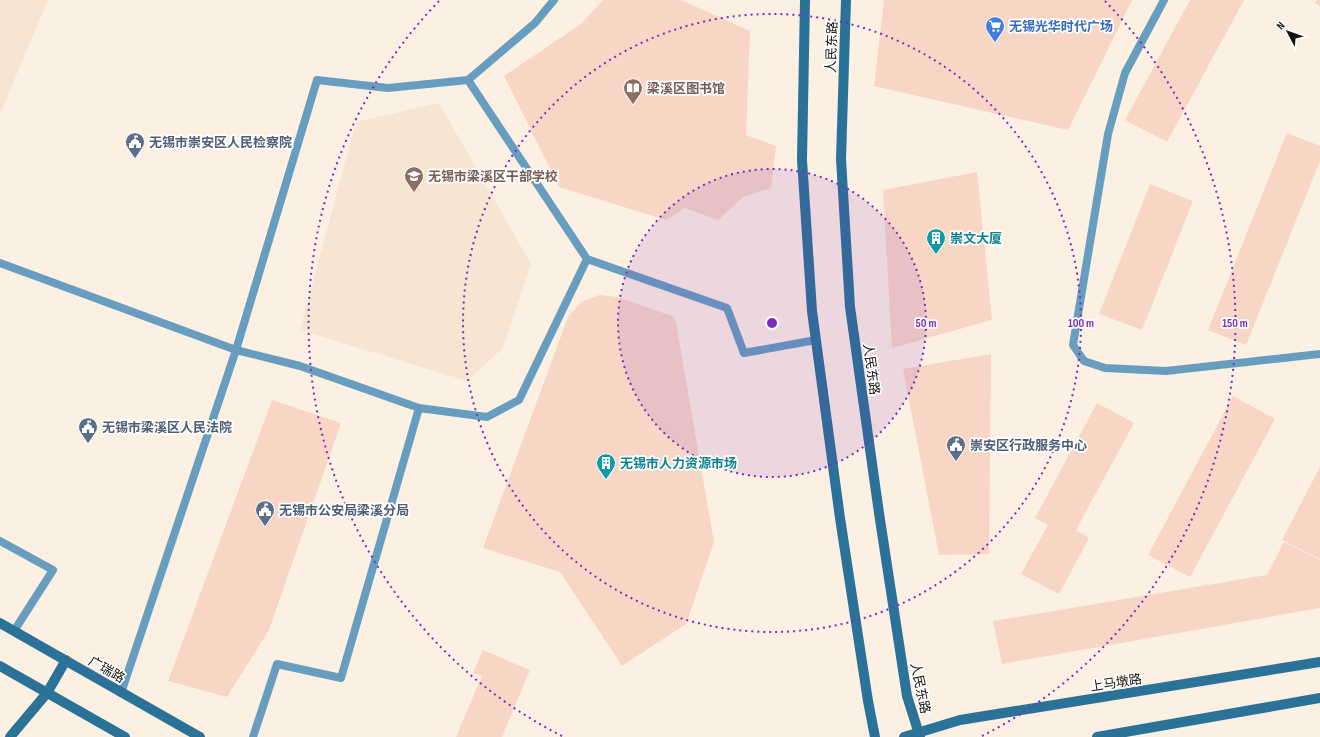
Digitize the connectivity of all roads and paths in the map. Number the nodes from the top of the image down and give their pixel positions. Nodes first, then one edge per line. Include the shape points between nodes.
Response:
1 (554, 0) edge
2 (804, 0) edge
3 (846, 0) edge
4 (1164, 0) edge
5 (468, 80) junction
6 (587, 259) junction
7 (0, 263) edge
8 (816, 340) junction
9 (236, 350) junction
10 (1320, 354) edge
11 (418, 408) junction
12 (0, 541) edge
13 (0, 623) edge
14 (14, 631) junction
15 (66, 660) junction
16 (1320, 662) edge
17 (0, 666) edge
18 (48, 693) junction
19 (121, 693) junction
20 (1320, 698) edge
21 (919, 735) edge
22 (10, 737) edge
23 (125, 737) edge
24 (200, 737) edge
25 (253, 737) edge
26 (875, 737) edge
27 (904, 737) edge
28 (1096, 737) edge

1 - 5 lane via 535,23
2 - 8 main road, 人民东路 via 802,160
3 - 21 main road, 人民东路 via 841,159 850,307 878,513 908,696
4 - 10 lane via 1125,73 1108,134 1073,345 1084,361 1105,368 1166,371
5 - 6 lane
5 - 9 lane via 388,88 317,80
6 - 8 lane via 727,308 744,353
6 - 11 lane via 519,400 487,417
7 - 9 lane
8 - 26 main road, 人民东路 via 840,518
9 - 11 lane via 300,366
9 - 19 lane
11 - 25 lane via 341,678 277,664
12 - 14 lane via 53,570
13 - 14 main road, 广瑞路
14 - 15 main road, 广瑞路
15 - 18 main road
15 - 19 main road, 广瑞路
16 - 21 main road, 上马墩路 via 960,720
17 - 18 main road
18 - 22 main road
18 - 23 main road
19 - 24 main road, 广瑞路
20 - 28 main road
21 - 27 main road

